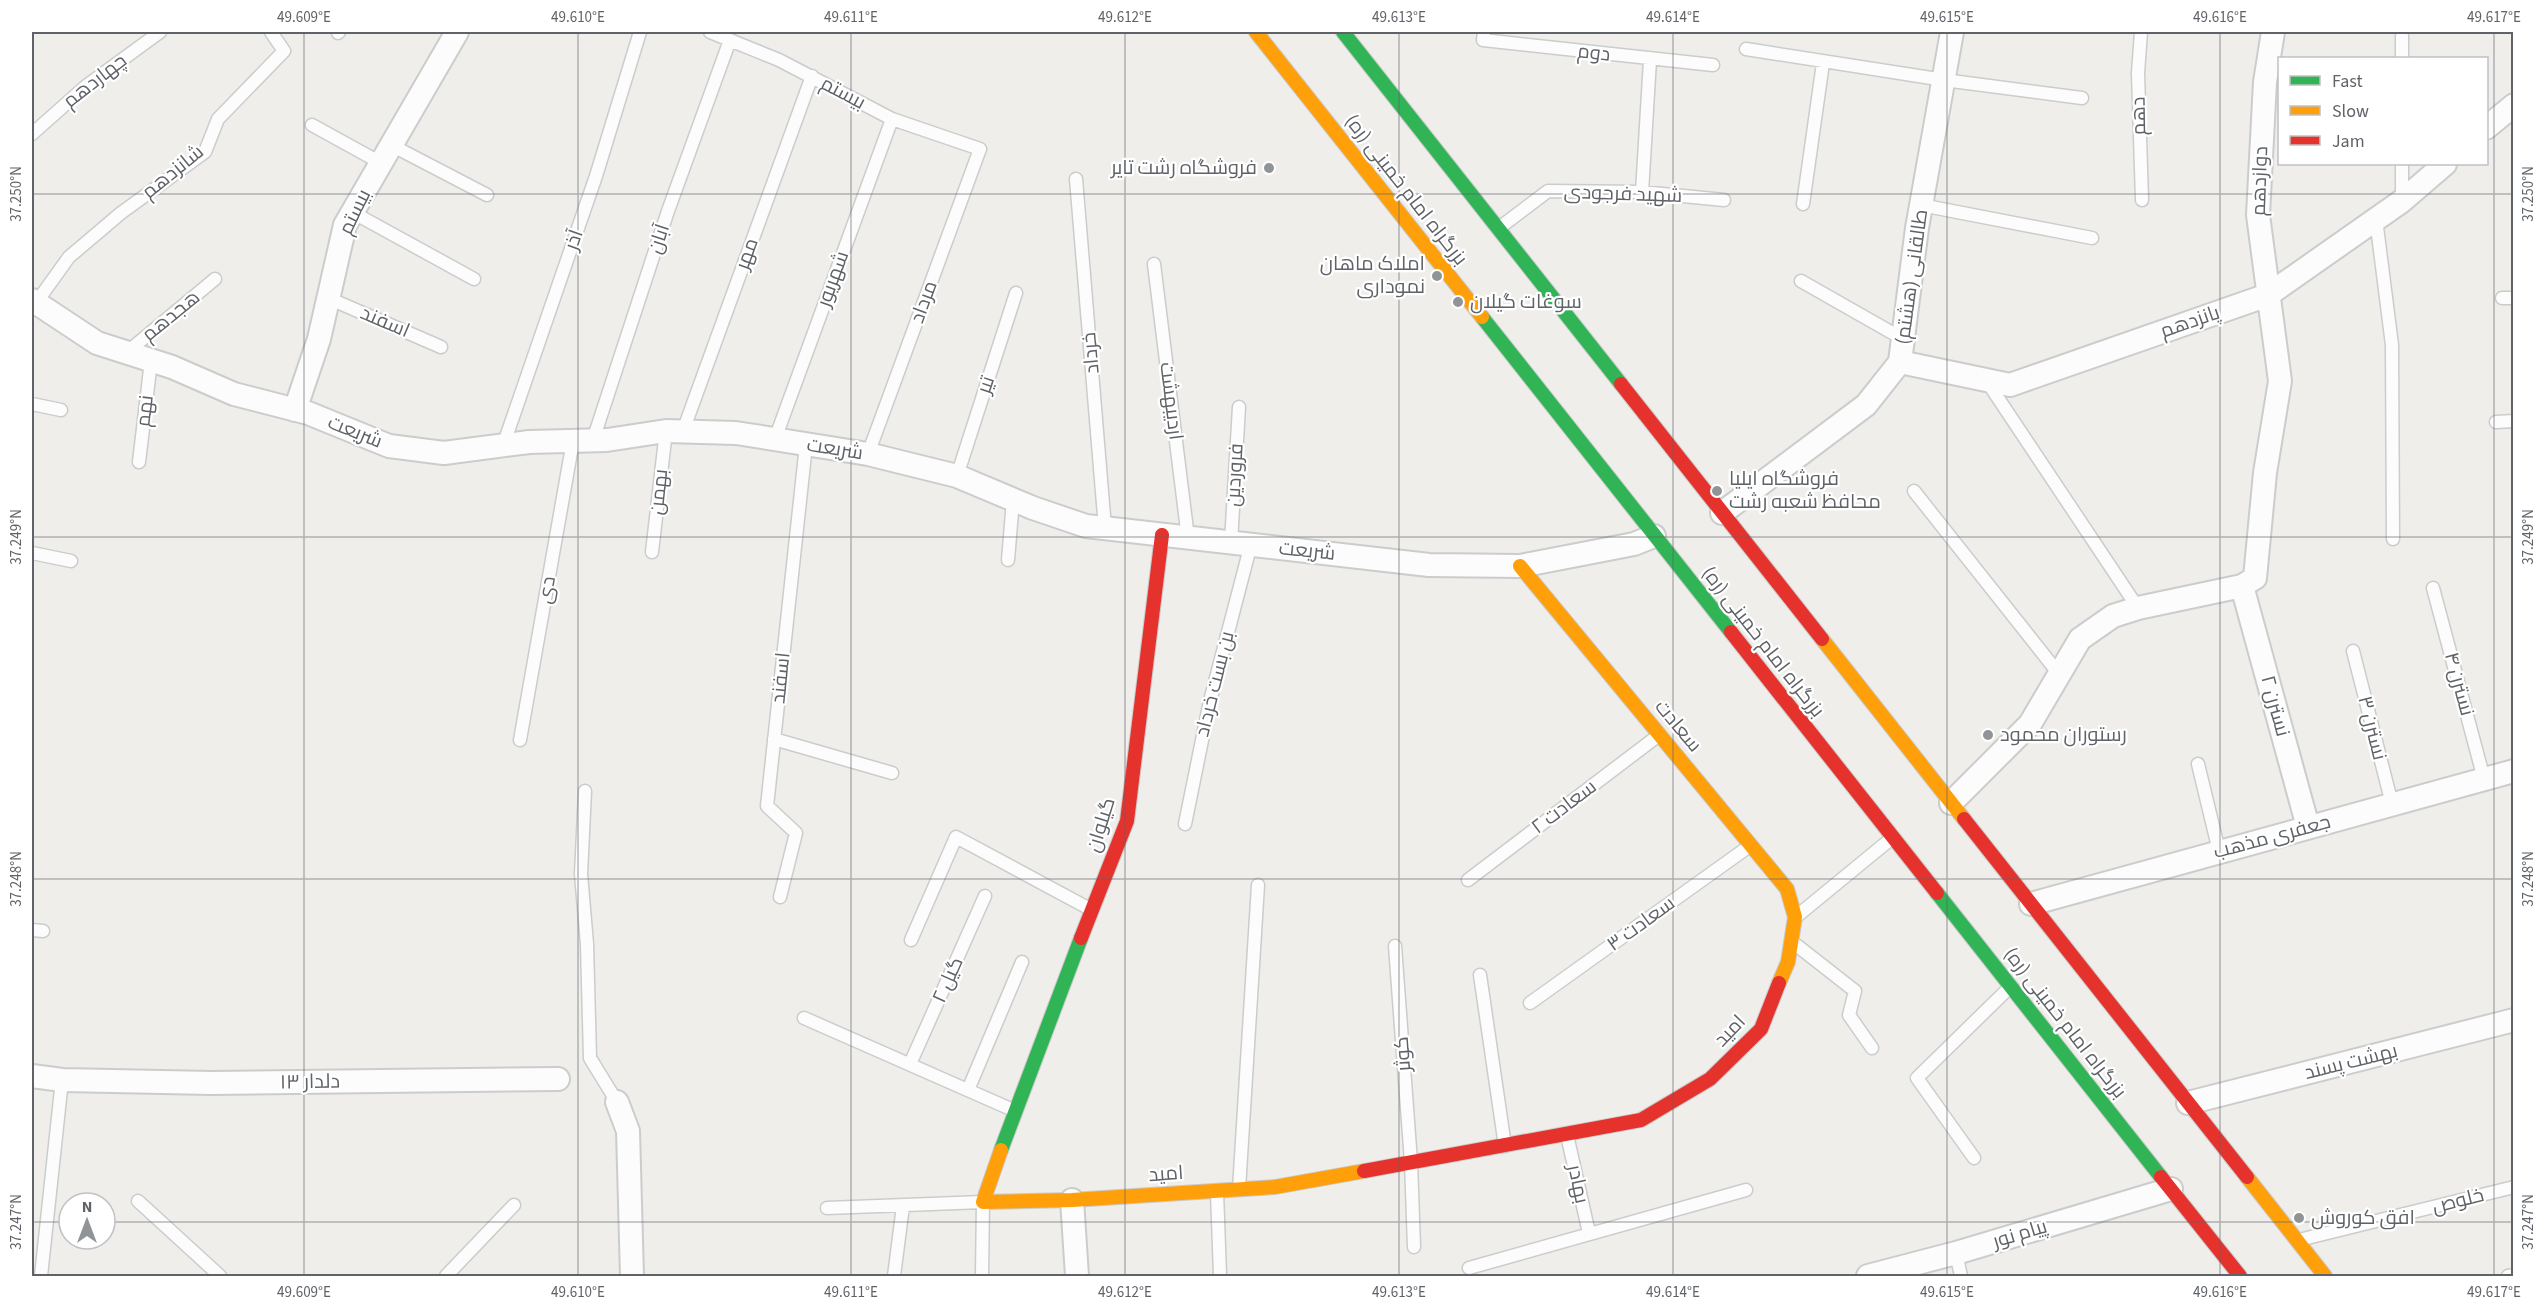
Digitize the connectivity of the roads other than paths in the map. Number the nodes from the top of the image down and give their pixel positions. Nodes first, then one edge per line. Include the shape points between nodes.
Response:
1 (160, 32) edge
2 (271, 32) edge
3 (457, 32) edge
4 (640, 32) edge
5 (710, 32) edge
6 (745, 32) edge
7 (1256, 32) edge
8 (1342, 32) edge
9 (1484, 32) edge
10 (1952, 32) edge
11 (2141, 32) edge
12 (2273, 32) edge
13 (2402, 36) dead end
14 (730, 40) junction
15 (746, 46) junction
16 (1746, 49) dead end
17 (2402, 57) edge
18 (1650, 60) junction
19 (1823, 63) junction
20 (1713, 65) dead end
21 (812, 76) junction
22 (1944, 80) junction
23 (2082, 98) dead end
24 (2514, 105) edge
25 (892, 119) junction
26 (312, 125) dead end
27 (2488, 127) edge
28 (32, 134) edge
29 (980, 149) joint
30 (386, 154) junction
31 (2402, 165) edge
32 (2444, 165) edge
33 (1076, 179) dead end
34 (1642, 192) junction
35 (488, 195) dead end
36 (1724, 200) dead end
37 (2142, 200) dead end
38 (2402, 201) junction
39 (1803, 204) dead end
40 (1921, 205) junction
41 (352, 212) junction
42 (2376, 219) junction
43 (1498, 229) junction
44 (2092, 238) dead end
45 (1154, 264) dead end
46 (215, 279) dead end
47 (474, 279) dead end
48 (1802, 281) dead end
49 (1016, 293) dead end
50 (2268, 295) junction
51 (328, 298) junction
52 (34, 301) edge
53 (1903, 339) junction
54 (441, 346) dead end
55 (126, 353) junction
56 (151, 361) junction
57 (1900, 362) junction
58 (1985, 379) junction
59 (32, 404) edge
60 (1239, 407) dead end
61 (61, 410) dead end
62 (295, 410) junction
63 (2514, 421) edge
64 (2496, 422) dead end
65 (674, 431) junction
66 (775, 439) junction
67 (583, 440) junction
68 (806, 445) junction
69 (502, 446) junction
70 (868, 454) junction
71 (139, 462) dead end
72 (957, 476) junction
73 (1914, 491) dead end
74 (1013, 500) junction
75 (1722, 513) junction
76 (1106, 528) junction
77 (1162, 535) junction
78 (1654, 536) junction
79 (1188, 538) junction
80 (2393, 539) dead end
81 (1241, 543) junction
82 (652, 552) dead end
83 (32, 553) edge
84 (1008, 560) dead end
85 (71, 561) dead end
86 (1520, 566) junction
87 (2242, 586) junction
88 (2433, 588) dead end
89 (2138, 608) junction
90 (2353, 651) dead end
91 (2059, 674) junction
92 (1660, 734) junction
93 (774, 739) junction
94 (520, 740) dead end
95 (2198, 764) dead end
96 (2514, 771) edge
97 (892, 773) dead end
98 (2484, 779) junction
99 (585, 791) dead end
100 (1951, 803) junction
101 (2392, 804) junction
102 (1185, 824) dead end
103 (2308, 827) junction
104 (1893, 837) junction
105 (1752, 844) junction
106 (2219, 851) junction
107 (1468, 880) dead end
108 (1258, 885) dead end
109 (985, 896) dead end
110 (780, 897) dead end
111 (2031, 904) junction
112 (1092, 910) junction
113 (1796, 917) junction
114 (910, 940) dead end
115 (1791, 941) junction
116 (1395, 946) dead end
117 (1022, 962) dead end
118 (1480, 975) dead end
119 (2011, 987) junction
120 (1530, 1003) dead end
121 (804, 1018) dead end
122 (2514, 1020) edge
123 (1872, 1048) dead end
124 (910, 1064) junction
125 (32, 1076) edge
126 (558, 1079) dead end
127 (62, 1080) junction
128 (968, 1090) junction
129 (617, 1102) joint
130 (2188, 1103) junction
131 (1014, 1110) junction
132 (1567, 1134) junction
133 (1505, 1147) junction
134 (1974, 1158) dead end
135 (1411, 1162) junction
136 (2514, 1187) edge
137 (1239, 1189) junction
138 (2171, 1189) junction
139 (1217, 1190) junction
140 (1746, 1190) dead end
141 (1072, 1200) junction
142 (138, 1201) dead end
143 (983, 1202) junction
144 (514, 1205) dead end
145 (903, 1206) junction
146 (827, 1208) dead end
147 (1589, 1233) junction
148 (2297, 1241) junction
149 (1414, 1247) dead end
150 (1956, 1253) junction
151 (1469, 1268) dead end
152 (1220, 1275) dead end
153 (2514, 1275) edge
154 (41, 1276) edge
155 (220, 1276) edge
156 (446, 1276) edge
157 (632, 1276) edge
158 (894, 1276) edge
159 (982, 1276) edge
160 (1077, 1276) edge
161 (1868, 1276) edge
162 (1961, 1276) edge
163 (2240, 1276) edge
164 (2325, 1276) edge
165 (2508, 1276) edge

1 - 28 lane, چهاردهم via 86,86
2 - 52 lane, شانزدهم via 284,51 218,119 205,152 121,213 69,257
3 - 30 street, بیستم
4 - 69 lane, آذر via 596,176
5 - 14 lane, بیستم
6 - 15 lane
7 - 78 main road, بزرگراه امام خمینی (ره)
8 - 43 main road
9 - 18 lane, دوم via 1483,40
10 - 22 street, طالقانی (هشتم)
11 - 37 lane, دهم via 2138,73
12 - 50 street, دوازدهم via 2265,82 2258,215
13 - 17 lane
14 - 15 lane, بیستم
14 - 67 lane, آبان
15 - 21 lane, بیستم
16 - 19 lane
18 - 20 lane, دوم
18 - 34 lane
19 - 22 lane
19 - 39 lane
21 - 25 lane, بیستم
21 - 65 lane, مهر
22 - 23 lane
22 - 40 street, طالقانی (هشتم)
24 - 27 street
25 - 29 lane, بیستم
25 - 66 lane, شهریور
26 - 30 lane
29 - 70 lane, مرداد
30 - 35 lane
30 - 41 street, بیستم
31 - 38 lane
32 - 38 street, پانزدهم
33 - 76 lane, خرداد
34 - 36 lane, شهید فرجودی
34 - 43 lane, شهید فرجودی via 1548,191
38 - 42 street, پانزدهم
40 - 44 lane
40 - 53 street, طالقانی (هشتم)
41 - 47 lane
41 - 51 street, بیستم via 345,225
42 - 50 street, پانزدهم
42 - 80 lane via 2392,345
43 - 75 main road
45 - 79 lane, اردیبهشت
46 - 55 lane, هجدهم
48 - 53 lane
49 - 72 lane, تیر
50 - 58 street, پانزدهم via 2010,385
50 - 87 street, دوازدهم via 2280,381 2265,472 2255,578
51 - 54 lane, اسفند
51 - 62 street, بیستم
52 - 55 street, شریعت via 97,344
53 - 57 street, طالقانی (هشتم)
55 - 56 street, شریعت
56 - 62 street, شریعت via 234,394
56 - 71 lane, نهم
57 - 58 street, پانزدهم
57 - 75 street, طالقانی (هشتم) via 1866,405
58 - 89 lane
59 - 61 lane
60 - 81 lane, فروردین
62 - 69 street, شریعت via 389,446 444,453
63 - 64 lane
65 - 66 street, شریعت
65 - 67 street, شریعت
65 - 82 lane, بهمن
66 - 68 street, شریعت
67 - 69 street, شریعت
67 - 94 lane, دی
68 - 70 street, شریعت
68 - 93 lane, اسفند
70 - 72 street, شریعت
72 - 74 street, شریعت
73 - 91 lane
74 - 76 street, شریعت via 1086,526
74 - 84 lane
75 - 100 main road
76 - 77 street, شریعت
77 - 79 street, شریعت
77 - 112 main road, گیلوان via 1127,821
78 - 86 street, شریعت via 1634,544
78 - 104 main road, بزرگراه امام خمینی (ره)
79 - 81 street, شریعت
81 - 86 street, شریعت via 1429,565
81 - 102 lane, بن بست خرداد
83 - 85 lane
86 - 92 main road, سعادت
87 - 89 street
87 - 103 street, نسترن ۲
88 - 98 lane, نسترن ۴
89 - 91 street via 2113,616 2080,639
90 - 101 lane, نسترن ۳
91 - 100 street via 2030,724
92 - 105 main road, سعادت
92 - 107 lane, سعادت ۲
93 - 97 lane
93 - 110 lane, اسفند via 767,806 796,833
95 - 106 lane
96 - 98 street, جعفری مذهب
98 - 101 street, جعفری مذهب
99 - 129 lane via 581,874 590,1058
100 - 111 main road
101 - 103 street, جعفری مذهب
103 - 106 street, جعفری مذهب
104 - 113 lane
104 - 119 main road, بزرگراه امام خمینی (ره)
105 - 113 main road, سعادت via 1787,889
105 - 120 lane, سعادت ۳
106 - 111 street, جعفری مذهب
108 - 137 lane
109 - 124 lane, گیل ۲
111 - 130 main road
112 - 114 lane via 956,837
112 - 131 main road, گیلوان
113 - 115 main road, امید
115 - 123 lane via 1855,991 1849,1016
115 - 132 main road, امید via 1788,962 1761,1029 1710,1079 1641,1120
116 - 135 lane, کوثر
117 - 128 lane
118 - 133 lane
119 - 134 lane via 1917,1078
119 - 138 main road, بزرگراه امام خمینی (ره)
121 - 124 lane
122 - 130 street, بهشت پسند
124 - 128 lane
125 - 127 street, دلدار ۱۳
126 - 127 street, دلدار ۱۳ via 211,1083
127 - 154 lane
128 - 131 lane
129 - 157 street via 628,1131
130 - 148 main road
131 - 143 main road, گیلوان
132 - 133 main road, امید
132 - 147 lane, بهادر
133 - 135 main road, امید
135 - 137 main road, امید via 1275,1187
135 - 149 lane, کوثر
136 - 148 lane, خلوص
137 - 139 main road, امید
138 - 150 street, پیام نور
138 - 163 main road, بزرگراه امام خمینی (ره)
139 - 141 main road, امید
139 - 152 lane
140 - 147 lane
141 - 143 main road, امید
141 - 160 street
142 - 155 lane
143 - 145 lane, امید
143 - 159 lane
144 - 156 lane
145 - 146 lane, امید
145 - 158 lane
147 - 151 lane
148 - 164 main road
150 - 161 street, پیام نور
150 - 162 lane
153 - 165 lane

